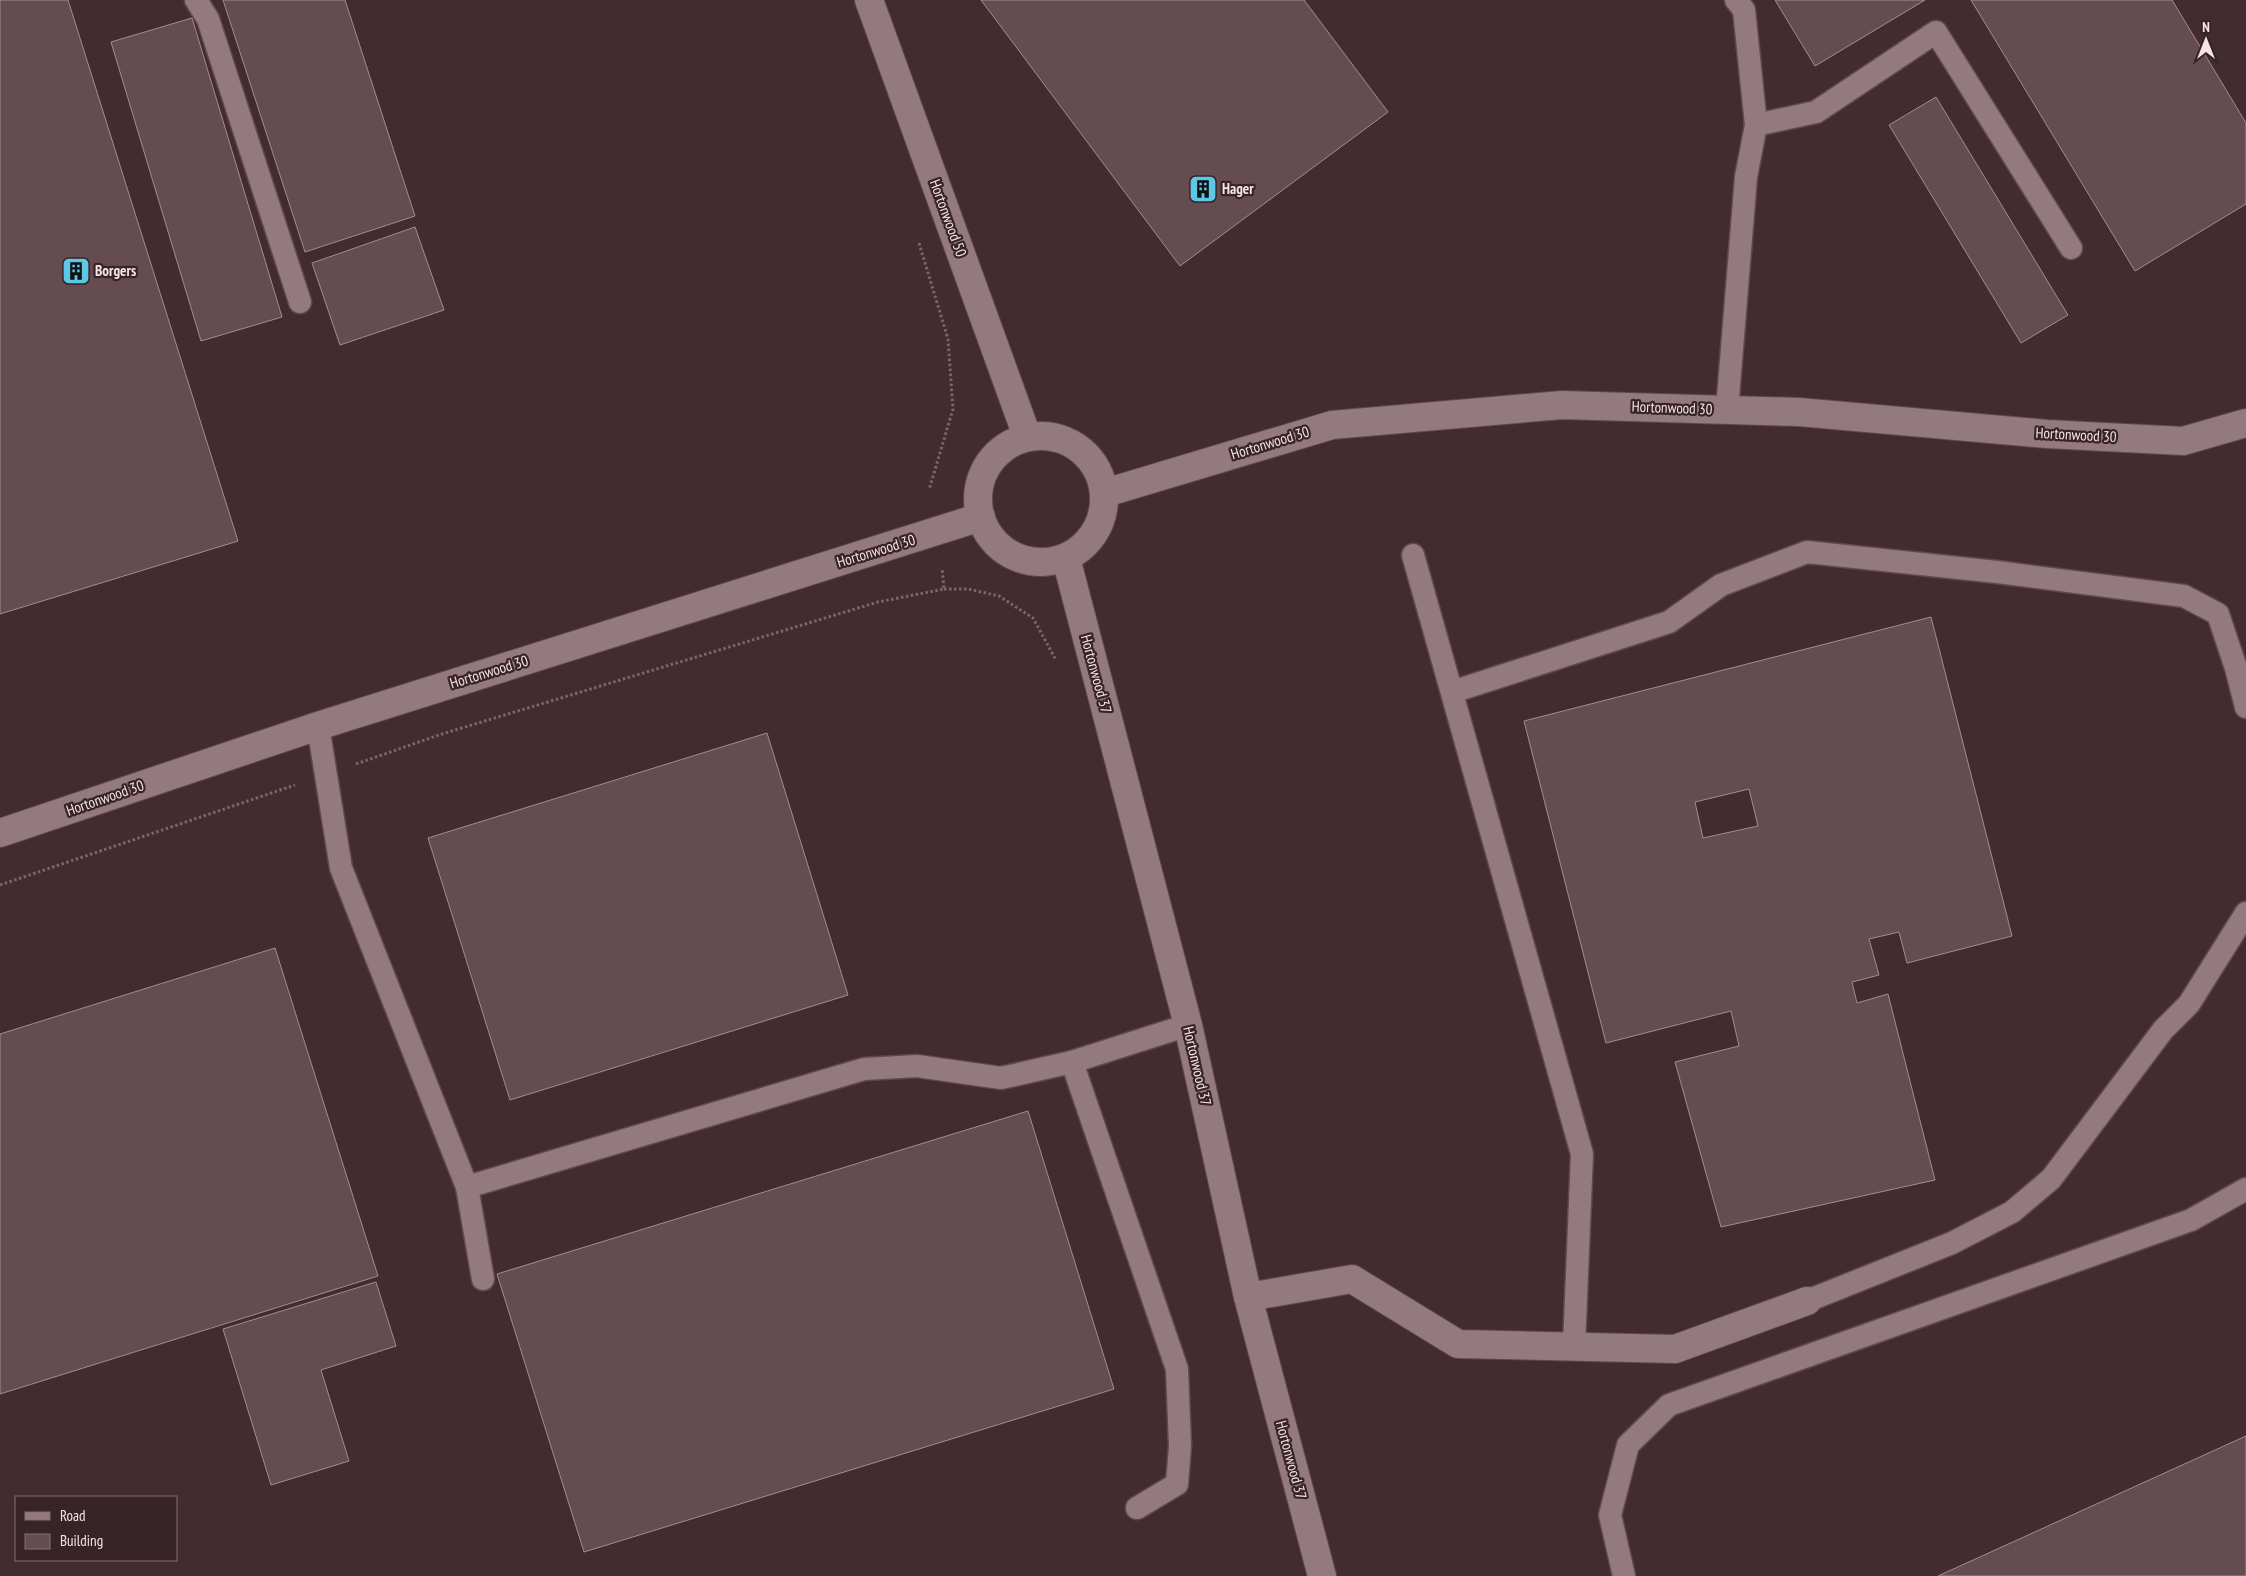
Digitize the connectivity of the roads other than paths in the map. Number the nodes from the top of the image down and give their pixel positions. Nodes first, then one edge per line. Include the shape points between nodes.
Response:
1 (196, 0) edge
2 (869, 0) edge
3 (1736, 0) edge
4 (1756, 125) junction
5 (2071, 248) dead end
6 (300, 302) dead end
7 (1727, 410) junction
8 (2246, 423) edge
9 (1027, 436) junction
10 (1105, 493) junction
11 (981, 517) junction
12 (1413, 554) dead end
13 (1066, 558) junction
14 (1452, 692) junction
15 (2246, 707) edge
16 (318, 726) junction
17 (0, 834) edge
18 (2246, 912) edge
19 (1188, 1025) junction
20 (1072, 1062) junction
21 (467, 1187) junction
22 (2246, 1189) edge
23 (483, 1279) dead end
24 (1248, 1297) junction
25 (1807, 1301) joint
26 (1574, 1346) junction
27 (1137, 1508) dead end
28 (1322, 1576) edge
29 (1624, 1576) edge

1 - 6 lane via 208,19
2 - 9 street, Hortonwood 50
3 - 4 lane via 1744,10
4 - 5 lane via 1816,112 1936,32
4 - 7 lane via 1746,177
7 - 8 street, Hortonwood 30 via 1799,412 2047,434 2183,441
7 - 10 street, Hortonwood 30 via 1562,405 1332,425
9 - 10 street via 1049,435 1083,450 1097,468
9 - 11 street via 995,454 983,472 978,505
10 - 13 street via 1103,515 1096,532
11 - 13 street via 993,541 1022,560 1044,562
11 - 16 street, Hortonwood 30
12 - 14 lane
13 - 19 street, Hortonwood 37
14 - 15 lane via 1669,622 1721,585 1807,552 2184,596 2218,614
14 - 26 lane via 1582,1154
16 - 17 street, Hortonwood 30
16 - 21 lane via 341,868
18 - 25 lane via 2189,1004 2163,1030 2051,1179 2012,1212 1952,1243
19 - 20 lane
19 - 24 street, Hortonwood 37
20 - 21 lane via 1001,1078 917,1066 864,1069
20 - 27 lane via 1177,1369 1180,1446 1177,1484
21 - 23 lane
22 - 29 lane via 2190,1220 1669,1405 1628,1445 1610,1515
24 - 26 street via 1352,1279 1458,1344
24 - 28 street, Hortonwood 37
25 - 26 street via 1676,1349

